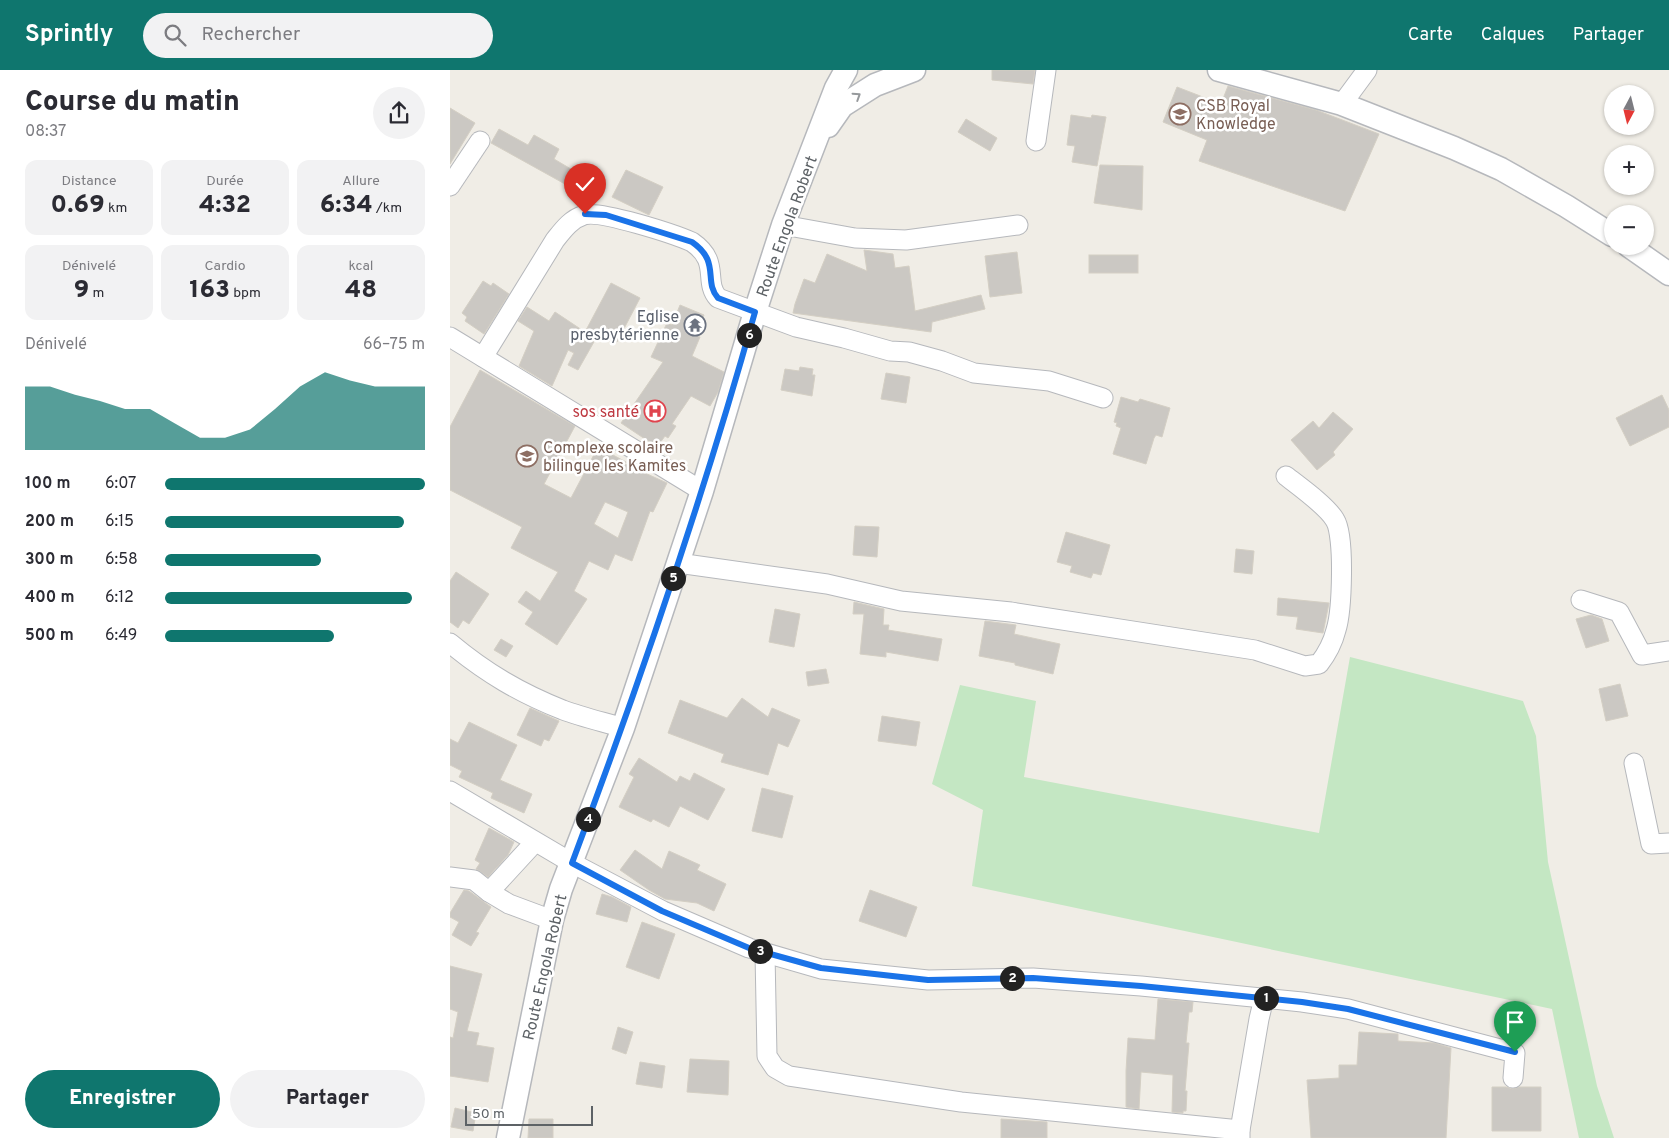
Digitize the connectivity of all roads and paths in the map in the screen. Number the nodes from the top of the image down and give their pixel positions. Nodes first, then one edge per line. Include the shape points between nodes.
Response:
1 (846, 70) edge
2 (894, 70) edge
3 (914, 70) edge
4 (1046, 70) edge
5 (1219, 70) edge
6 (1367, 70) edge
7 (1342, 104) junction
8 (480, 141) dead end
9 (1036, 141) dead end
10 (814, 146) junction
11 (450, 186) edge
12 (783, 225) junction
13 (1018, 225) dead end
14 (1604, 230) edge
15 (1642, 255) edge
16 (1669, 274) edge
17 (755, 312) junction
18 (450, 337) edge
19 (483, 357) junction
20 (1103, 398) dead end
21 (1286, 476) dead end
22 (702, 491) junction
23 (678, 563) junction
24 (1580, 600) dead end
25 (450, 644) edge
26 (1669, 651) edge
27 (623, 728) junction
28 (1634, 763) dead end
29 (450, 791) edge
30 (535, 842) junction
31 (1669, 842) edge
32 (572, 863) junction
33 (450, 877) edge
34 (488, 892) junction
35 (552, 920) junction
36 (765, 952) junction
37 (1264, 998) junction
38 (1513, 1078) dead end
39 (1240, 1134) edge
40 (508, 1138) edge

1 - 10 street, Route Engola Robert
2 - 3 street
10 -> 3 street, Route Engola Robert via 842,106 875,85
4 - 9 street
5 - 7 street
6 - 7 street
7 - 14 street via 1501,169
8 - 11 street
10 - 12 street, Route Engola Robert
12 - 13 street via 855,238 906,240
12 - 17 street, Route Engola Robert
15 - 16 street
17 - 19 street via 718,298 713,289 708,257 692,242 606,215 585,214 569,223 555,240
17 - 20 street via 796,328 890,352 909,352 974,372 1050,381
17 - 22 street, Route Engola Robert
18 - 19 street
19 - 22 street
21 - 23 street via 1330,513 1336,521 1339,535 1342,553 1337,629 1319,664 1305,666 1255,650 1011,612 901,601 827,584
22 - 23 street, Route Engola Robert
23 - 27 street, Route Engola Robert
24 - 26 street via 1619,612 1642,655
25 - 27 street via 512,687 564,710
27 - 32 street, Route Engola Robert
28 - 31 street via 1650,844
29 - 30 street
30 - 32 street
30 - 34 street
32 - 35 street, Route Engola Robert
32 - 36 street via 662,911
33 - 34 street via 474,880
34 - 35 street via 509,904
35 - 40 street, Route Engola Robert
36 - 37 street via 821,968 928,980 1033,978
36 - 39 street via 767,1056 775,1068 789,1076 961,1102
37 - 38 street via 1348,1009 1515,1052
37 - 39 street

